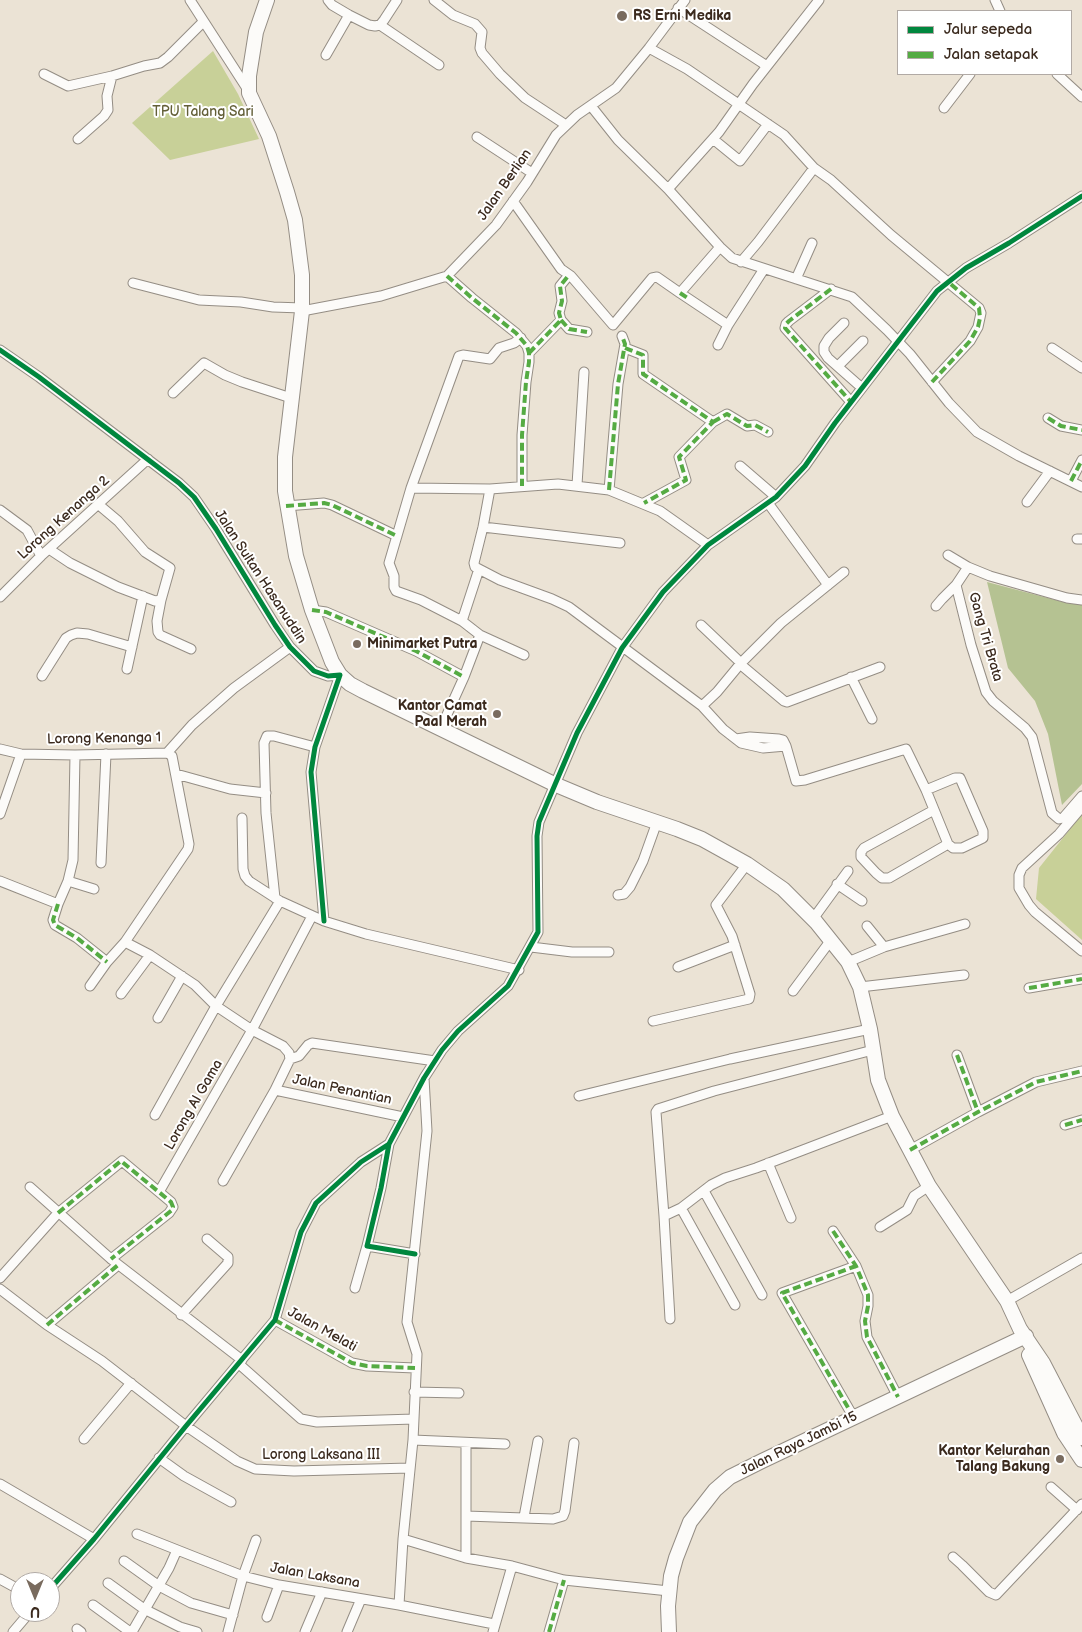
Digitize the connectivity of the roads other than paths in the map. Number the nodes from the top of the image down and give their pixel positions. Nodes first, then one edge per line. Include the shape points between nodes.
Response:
1 (190, 0) edge
2 (267, 0) edge
3 (328, 0) edge
4 (398, 0) edge
5 (434, 0) edge
6 (685, 0) edge
7 (819, 0) edge
8 (678, 8) junction
9 (349, 15) junction
10 (203, 22) junction
11 (380, 25) junction
12 (649, 48) junction
13 (326, 55) dead end
14 (439, 65) dead end
15 (767, 66) junction
16 (44, 74) dead end
17 (969, 75) edge
18 (1058, 75) edge
19 (112, 76) junction
20 (249, 93) junction
21 (1082, 97) edge
22 (738, 104) junction
23 (591, 106) junction
24 (944, 108) dead end
25 (566, 124) junction
26 (768, 124) junction
27 (477, 137) dead end
28 (78, 138) dead end
29 (713, 139) junction
30 (814, 168) junction
31 (532, 173) junction
32 (668, 189) junction
33 (1082, 196) edge
34 (513, 201) junction
35 (812, 243) dead end
36 (720, 247) junction
37 (741, 262) junction
38 (764, 270) junction
39 (569, 275) junction
40 (447, 276) junction
41 (796, 279) junction
42 (948, 281) junction
43 (133, 283) dead end
44 (831, 289) junction
45 (680, 293) junction
46 (302, 309) junction
47 (561, 320) junction
48 (844, 323) dead end
49 (728, 325) junction
50 (587, 332) dead end
51 (622, 336) dead end
52 (521, 338) junction
53 (863, 342) dead end
54 (898, 344) junction
55 (718, 345) dead end
56 (624, 348) junction
57 (1052, 348) dead end
58 (0, 350) edge
59 (529, 353) junction
60 (838, 366) junction
61 (1082, 368) edge
62 (584, 372) dead end
63 (932, 382) junction
64 (862, 388) junction
65 (173, 393) dead end
66 (291, 398) junction
67 (851, 402) junction
68 (1048, 418) dead end
69 (713, 422) junction
70 (1082, 430) edge
71 (768, 432) dead end
72 (148, 459) junction
73 (1082, 460) edge
74 (740, 466) dead end
75 (1050, 471) junction
76 (1071, 481) junction
77 (577, 485) junction
78 (522, 486) junction
79 (1082, 487) edge
80 (411, 488) junction
81 (490, 489) junction
82 (609, 490) junction
83 (776, 497) junction
84 (1027, 502) dead end
85 (644, 503) junction
86 (768, 503) junction
87 (99, 505) junction
88 (286, 506) junction
89 (0, 510) edge
90 (484, 527) junction
91 (397, 536) junction
92 (620, 543) dead end
93 (708, 544) junction
94 (50, 549) junction
95 (948, 555) dead end
96 (41, 556) junction
97 (968, 568) junction
98 (479, 569) junction
99 (844, 572) dead end
100 (828, 585) junction
101 (956, 585) junction
102 (142, 596) junction
103 (0, 597) edge
104 (161, 600) junction
105 (1082, 600) edge
106 (936, 606) dead end
107 (312, 610) junction
108 (462, 620) junction
109 (701, 626) dead end
110 (480, 635) junction
111 (132, 647) junction
112 (290, 647) junction
113 (622, 648) junction
114 (191, 649) dead end
115 (524, 655) dead end
116 (740, 664) junction
117 (880, 667) dead end
118 (128, 669) dead end
119 (340, 675) junction
120 (42, 676) dead end
121 (464, 677) junction
122 (851, 677) junction
123 (702, 706) junction
124 (872, 719) dead end
125 (440, 730) junction
126 (315, 746) junction
127 (0, 749) edge
128 (167, 753) junction
129 (21, 754) junction
130 (106, 754) junction
131 (75, 755) junction
132 (176, 774) junction
133 (554, 784) junction
134 (926, 790) junction
135 (266, 793) junction
136 (1082, 796) edge
137 (1082, 807) edge
138 (934, 810) junction
139 (0, 814) edge
140 (242, 818) dead end
141 (657, 822) junction
142 (948, 844) junction
143 (101, 863) dead end
144 (747, 864) junction
145 (848, 871) dead end
146 (0, 881) edge
147 (68, 881) junction
148 (837, 884) junction
149 (94, 889) dead end
150 (618, 895) dead end
151 (277, 899) junction
152 (862, 901) dead end
153 (58, 904) junction
154 (312, 916) junction
155 (813, 919) junction
156 (324, 921) junction
157 (965, 924) dead end
158 (867, 926) dead end
159 (831, 940) junction
160 (124, 942) junction
161 (735, 945) junction
162 (531, 947) junction
163 (884, 947) junction
164 (1082, 951) edge
165 (609, 952) dead end
166 (150, 955) junction
167 (107, 962) junction
168 (848, 962) junction
169 (678, 967) dead end
170 (519, 970) junction
171 (964, 975) dead end
172 (182, 976) junction
173 (1082, 979) edge
174 (90, 986) dead end
175 (860, 987) junction
176 (1029, 988) dead end
177 (793, 991) dead end
178 (121, 994) dead end
179 (216, 1006) junction
180 (158, 1018) dead end
181 (652, 1021) dead end
182 (870, 1029) junction
183 (252, 1030) junction
184 (873, 1050) junction
185 (957, 1055) dead end
186 (290, 1059) junction
187 (435, 1062) junction
188 (1082, 1071) edge
189 (424, 1078) junction
190 (275, 1090) junction
191 (578, 1096) dead end
192 (978, 1112) junction
193 (155, 1115) dead end
194 (403, 1116) junction
195 (892, 1116) junction
196 (1082, 1120) edge
197 (1065, 1125) dead end
198 (388, 1144) junction
199 (910, 1150) junction
200 (768, 1163) junction
201 (223, 1181) dead end
202 (929, 1186) junction
203 (30, 1188) dead end
204 (704, 1191) junction
205 (159, 1192) junction
206 (681, 1208) junction
207 (58, 1213) junction
208 (664, 1216) junction
209 (792, 1218) dead end
210 (880, 1227) dead end
211 (833, 1231) dead end
212 (207, 1239) dead end
213 (367, 1246) junction
214 (415, 1254) junction
215 (1082, 1258) edge
216 (114, 1262) junction
217 (856, 1266) junction
218 (0, 1278) edge
219 (356, 1288) dead end
220 (0, 1289) edge
221 (762, 1295) dead end
222 (1007, 1301) junction
223 (735, 1305) dead end
224 (182, 1315) junction
225 (670, 1319) dead end
226 (275, 1320) junction
227 (47, 1325) junction
228 (1022, 1334) junction
229 (241, 1362) junction
230 (415, 1368) junction
231 (130, 1383) junction
232 (414, 1392) junction
233 (459, 1393) dead end
234 (898, 1397) junction
235 (854, 1418) junction
236 (414, 1420) junction
237 (186, 1426) junction
238 (1082, 1438) edge
239 (84, 1439) dead end
240 (413, 1440) junction
241 (538, 1441) dead end
242 (466, 1443) junction
243 (574, 1443) dead end
244 (505, 1444) dead end
245 (160, 1458) junction
246 (1082, 1460) edge
247 (410, 1468) junction
248 (0, 1484) edge
249 (1051, 1486) dead end
250 (231, 1502) dead end
251 (1080, 1507) edge
252 (466, 1516) junction
253 (524, 1517) junction
254 (137, 1534) dead end
255 (94, 1539) junction
256 (403, 1539) junction
257 (256, 1540) dead end
258 (177, 1550) junction
259 (953, 1557) dead end
260 (466, 1558) junction
261 (124, 1561) dead end
262 (512, 1566) junction
263 (243, 1576) junction
264 (60, 1578) edge
265 (564, 1580) junction
266 (108, 1583) dead end
267 (279, 1585) junction
268 (159, 1586) junction
269 (669, 1591) junction
270 (322, 1592) junction
271 (361, 1599) junction
272 (93, 1605) dead end
273 (399, 1605) junction
274 (144, 1609) junction
275 (233, 1615) junction
276 (267, 1617) dead end
277 (493, 1628) edge
278 (131, 1632) edge
279 (196, 1632) edge
280 (228, 1632) edge
281 (305, 1632) edge
282 (347, 1632) edge
283 (548, 1632) edge
284 (669, 1632) edge

1 - 10 street
2 - 20 highway via 256,32
3 - 9 street
4 - 11 street
5 - 25 street via 453,15 475,24 482,32 482,53 500,74 525,98
6 - 8 street, Jalan Berlian
7 - 15 street
8 - 12 street, Jalan Berlian
8 - 15 street
9 - 11 street via 369,25
9 - 13 street
10 - 19 street via 160,63
10 - 20 street
11 - 14 street
12 - 22 street
12 - 23 street, Jalan Berlian via 616,88
15 - 22 street
16 - 19 street via 68,86
17 - 24 street
18 - 21 street
19 - 28 street via 107,96 108,110
20 - 46 highway via 269,136 295,220 302,275
22 - 26 street
22 - 29 street
23 - 25 street, Jalan Berlian
23 - 32 street via 618,140
25 - 31 street, Jalan Berlian
26 - 29 street via 740,161
26 - 30 street via 784,135
27 - 31 street
29 - 32 street
30 - 37 street
30 - 42 street
31 - 34 street, Jalan Berlian
32 - 36 street
33 - 42 street
34 - 39 street via 561,269
34 - 40 street, Jalan Berlian
35 - 41 street
36 - 37 street
36 - 45 street
37 - 38 street
38 - 41 street
38 - 49 street
39 - 45 street via 613,325 654,277
39 - 47 street via 560,286
40 - 46 street, Jalan Berlian via 381,296
40 - 52 street
41 - 44 street
42 - 54 street
42 - 63 street via 979,308 980,318 970,341
43 - 46 street, Jalan Berlian via 199,300
44 - 54 street via 858,302
44 - 67 street via 789,321 785,328
45 - 49 street
46 - 66 highway
47 - 50 street via 569,329
47 - 59 street
48 - 60 street via 824,348 825,354
49 - 55 street
51 - 56 street
52 - 59 street
52 - 80 street via 498,348 490,359 459,356
53 - 60 street
54 - 63 street
54 - 64 street
56 - 69 street via 643,354 643,374
56 - 82 street
57 - 61 street
58 - 72 street, Jalan Sultan Hasanuddin
59 - 78 street via 522,435
60 - 64 street
62 - 77 street
63 - 75 street via 976,432
64 - 67 street
65 - 66 street via 204,364 242,382
66 - 88 highway via 284,465
67 - 83 street via 806,466
68 - 70 street via 1061,426
69 - 71 street via 728,414 747,426 755,425
69 - 85 street via 680,454 686,480
72 - 87 street, Lorong Kenanga 2
72 - 112 street, Jalan Sultan Hasanuddin via 194,497
73 - 76 street
74 - 83 street
75 - 76 street
75 - 84 street
76 - 79 street
77 - 78 street
77 - 82 street
78 - 81 street
80 - 81 street
80 - 91 street
81 - 90 street
82 - 85 street
83 - 86 street
85 - 93 street
86 - 93 street
86 - 100 street
87 - 94 street, Lorong Kenanga 2
87 - 104 street via 145,552 170,566
88 - 91 street via 332,505
88 - 107 highway
89 - 96 street via 27,530
90 - 92 street
90 - 98 street via 474,563
91 - 108 street via 389,563 396,591
93 - 113 street via 663,592
94 - 96 street, Lorong Kenanga 2
94 - 102 street via 70,563
95 - 97 street
96 - 103 street, Lorong Kenanga 2
97 - 101 street
97 - 105 street
98 - 108 street
98 - 113 street via 569,607
99 - 100 street
100 - 116 street via 781,622
101 - 106 street
101 - 136 street, Gang Tri Brata via 986,692 992,702 1032,737 1052,813 1059,819 1063,818
102 - 104 street
102 - 111 street
104 - 114 street via 158,632
107 - 119 highway
107 - 121 street via 326,612 416,651
108 - 110 street
109 - 116 street
110 - 115 street
110 - 121 street
111 - 118 street
111 - 120 street via 77,633 66,638
112 - 119 street, Jalan Sultan Hasanuddin via 314,671 328,676
112 - 128 street, Lorong Kenanga 1 via 234,688 192,725
113 - 123 street
113 - 133 street
116 - 122 street via 787,702
116 - 123 street
117 - 122 street
119 - 125 highway via 350,684
119 - 126 street
121 - 125 street
122 - 124 street
123 - 134 street via 736,739 753,747 786,746 796,781 906,749
125 - 133 highway
126 - 135 street via 267,736 264,743
126 - 156 street via 311,772
127 - 129 street, Lorong Kenanga 1
128 - 130 street, Lorong Kenanga 1
128 - 132 street via 172,756
129 - 131 street, Lorong Kenanga 1
129 - 139 street
130 - 131 street, Lorong Kenanga 1
130 - 143 street
131 - 147 street via 73,860
132 - 135 street via 230,789
132 - 160 street via 188,850
133 - 141 highway
133 - 162 street via 538,829 538,932
134 - 138 street
134 - 142 street via 960,778 984,831 979,841 962,848
135 - 151 street via 269,853
137 - 164 street via 1059,834 1022,868 1019,888 1034,912
138 - 142 street
138 - 142 street via 869,845 861,852 861,857 882,878 889,878
140 - 151 street via 242,869 245,876
141 - 144 highway via 702,839
141 - 150 street via 630,887
144 - 155 highway via 784,889
144 - 161 street via 716,905
145 - 148 street
146 - 153 street
147 - 149 street
147 - 153 street
148 - 152 street
148 - 155 street
151 - 154 street
151 - 179 street
153 - 167 street via 53,920 55,925 78,938
154 - 156 street
154 - 183 street, Lorong Al Gama
155 - 159 highway
156 - 170 street
157 - 163 street
158 - 163 street
159 - 168 highway
159 - 177 street
160 - 166 street
160 - 167 street
161 - 169 street
161 - 181 street via 749,999
162 - 165 street
162 - 170 street
163 - 168 street
166 - 172 street
166 - 178 street
167 - 174 street
168 - 175 highway
170 - 187 street via 508,986 458,1031
171 - 175 street
172 - 179 street
172 - 180 street
173 - 176 street
175 - 182 highway
179 - 183 street
179 - 193 street
182 - 184 highway
182 - 191 street
183 - 186 street via 283,1046
183 - 205 street, Lorong Al Gama
184 - 195 highway via 878,1080
184 - 208 street via 714,1091 658,1109
185 - 192 street
186 - 187 street via 299,1056 312,1043
186 - 190 street
187 - 189 street
188 - 192 street via 1036,1082
189 - 194 street
189 - 214 street via 427,1130
190 - 194 street, Jalan Penantian
190 - 201 street
192 - 199 street
194 - 198 street
195 - 199 highway
195 - 200 street
196 - 197 street
198 - 213 street
198 - 226 street via 361,1162 316,1203 301,1232
199 - 202 highway
200 - 204 street via 725,1178
200 - 209 street
202 - 210 street via 914,1196 903,1214
202 - 222 highway
203 - 207 street
204 - 206 street
204 - 221 street
205 - 207 street via 121,1161
205 - 216 street via 171,1202 172,1210
206 - 208 street
206 - 223 street
207 - 216 street
207 - 218 street
208 - 225 street
211 - 217 street
212 - 224 street via 228,1257 228,1263
213 - 214 street
213 - 219 street
214 - 230 street via 407,1322 416,1349
215 - 222 street
216 - 224 street
216 - 227 street
217 - 234 street via 868,1295 866,1337
217 - 235 street via 782,1293
220 - 227 street, Lorong Laksana III
222 - 228 highway
224 - 229 street via 217,1339
226 - 229 street
226 - 230 street, Jalan Melati via 352,1364
227 - 231 street, Lorong Laksana III via 102,1360
228 - 234 highway, Jalan Raya Jambi 15
228 - 238 highway via 1043,1363
228 - 246 highway via 1064,1433
229 - 236 street via 301,1420
229 - 237 street
230 - 232 street
231 - 237 street, Lorong Laksana III
231 - 239 street
232 - 233 street
232 - 236 street
234 - 235 highway, Jalan Raya Jambi 15
235 - 269 highway, Jalan Raya Jambi 15 via 730,1477 715,1490 690,1522
236 - 240 street
237 - 245 street
237 - 247 street, Lorong Laksana III via 237,1461 255,1469 294,1472
240 - 242 street
240 - 247 street
241 - 253 street
242 - 244 street
242 - 252 street
243 - 253 street via 563,1516 552,1519
245 - 250 street via 184,1476
245 - 255 street
247 - 256 street
248 - 255 street
249 - 251 street
251 - 259 street via 996,1595
252 - 253 street
252 - 260 street
254 - 258 street, Jalan Laksana
255 - 264 street
256 - 260 street
256 - 273 street
257 - 263 street
258 - 263 street, Jalan Laksana
258 - 268 street
260 - 262 street
261 - 268 street
262 - 265 street
262 - 277 street
263 - 267 street, Jalan Laksana
263 - 275 street
265 - 269 street
265 - 283 street
266 - 274 street
267 - 270 street, Jalan Laksana
267 - 276 street
268 - 274 street
268 - 275 street via 191,1603
269 - 284 highway, Jalan Raya Jambi 15
270 - 271 street, Jalan Laksana
270 - 281 street
271 - 273 street, Jalan Laksana
271 - 282 street
272 - 278 street
273 - 277 street, Jalan Laksana
274 - 278 street
274 - 279 street
275 - 280 street

